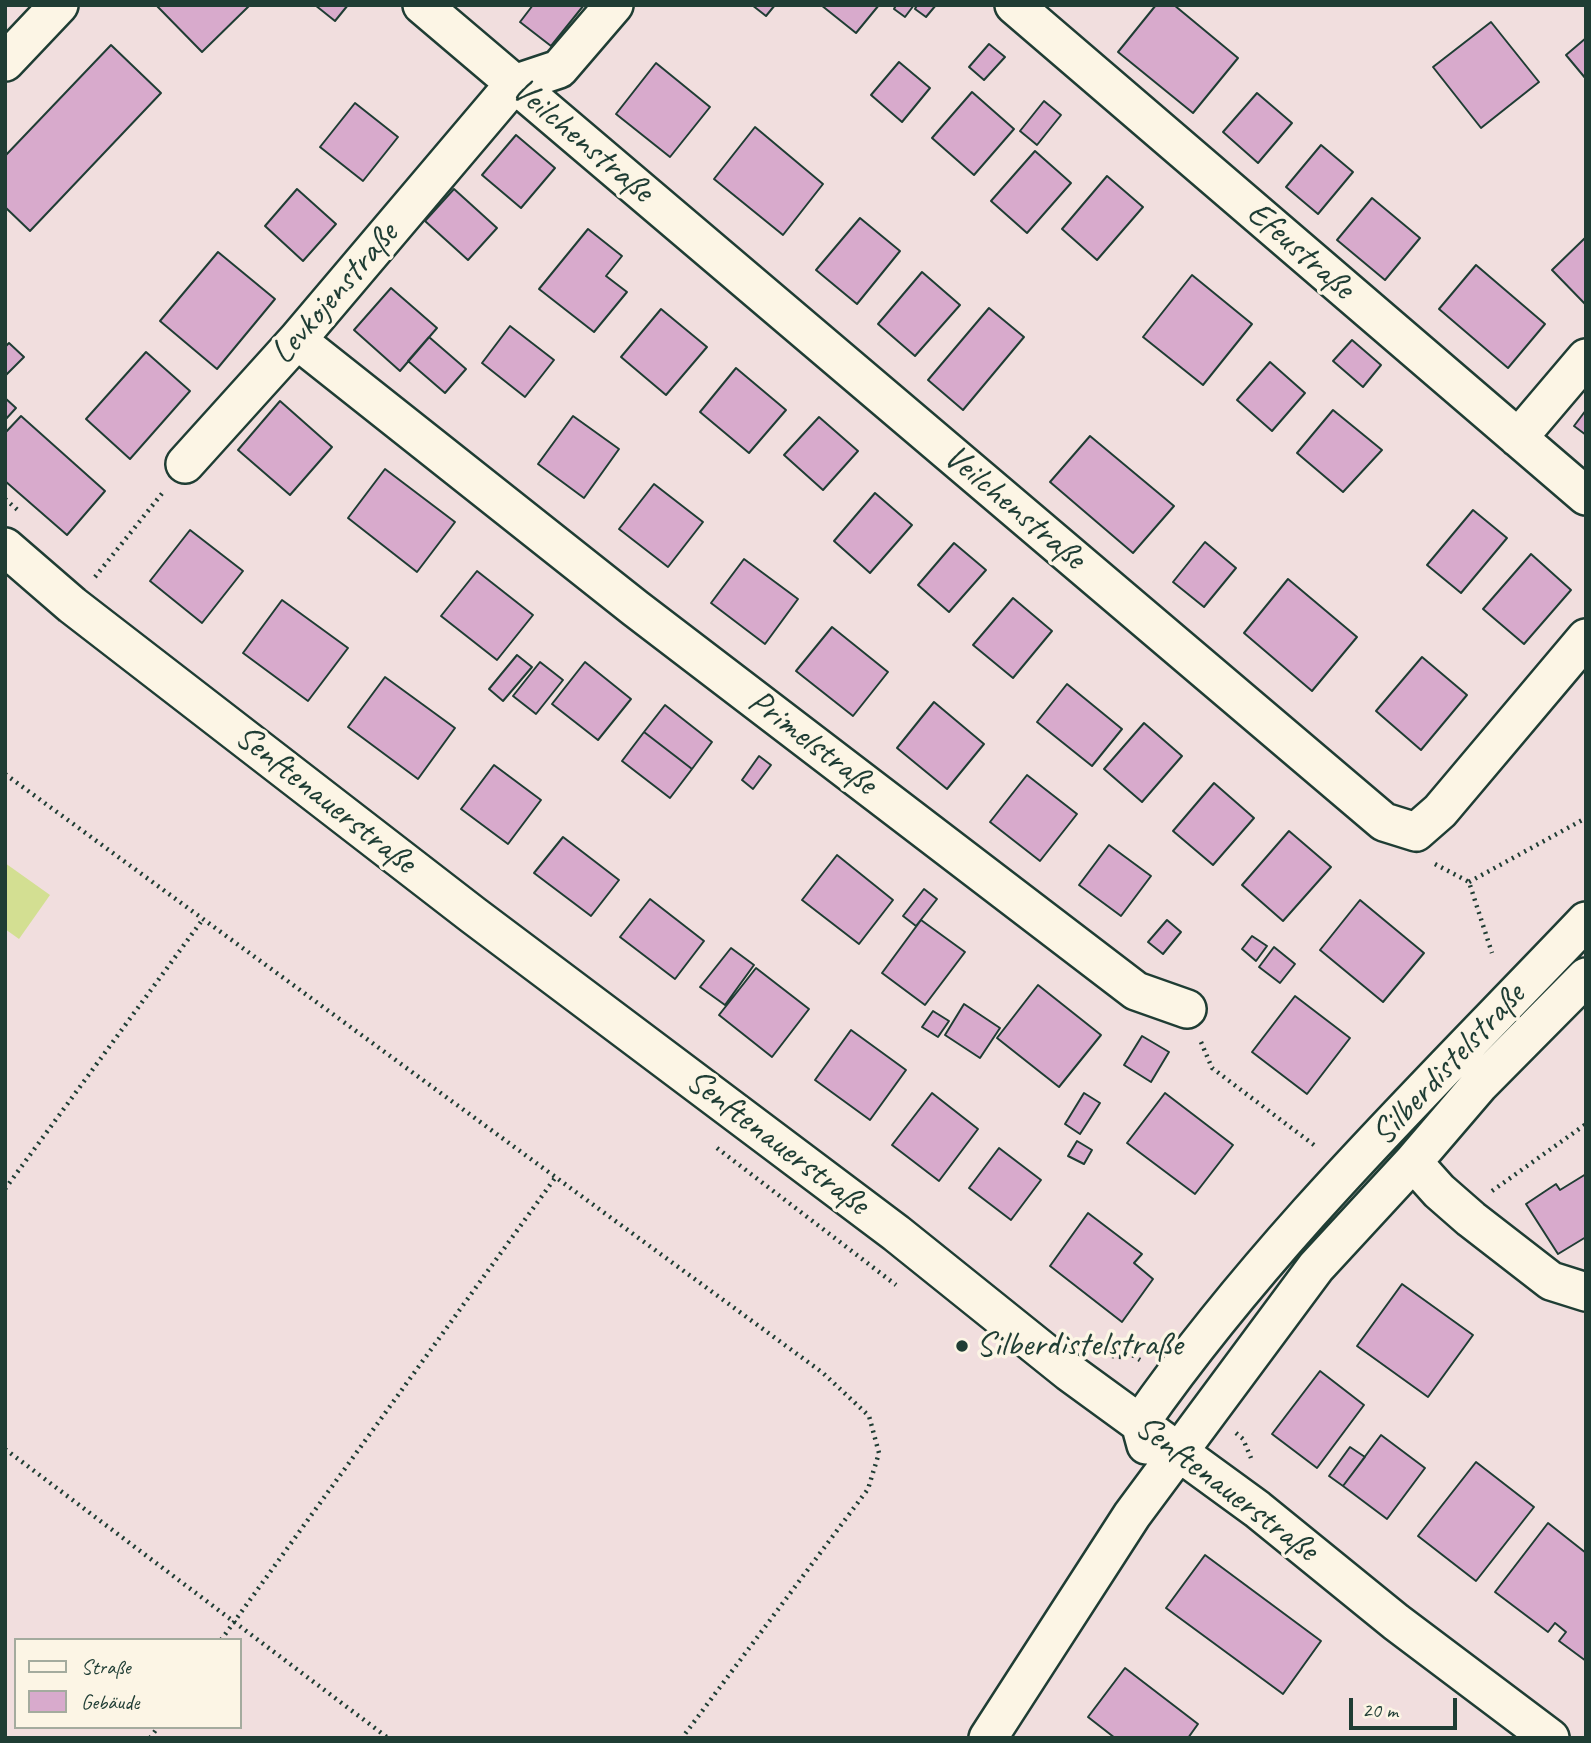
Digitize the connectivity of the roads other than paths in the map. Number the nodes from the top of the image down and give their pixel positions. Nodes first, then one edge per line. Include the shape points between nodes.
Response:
1 (422, 5) edge
2 (614, 5) edge
3 (1014, 5) edge
4 (46, 10) edge
5 (5, 62) edge
6 (514, 84) junction
7 (297, 340) junction
8 (1586, 358) edge
9 (1518, 438) junction
10 (185, 464) road end
11 (1586, 496) edge
12 (5, 547) edge
13 (1586, 638) edge
14 (1586, 921) edge
15 (1586, 977) edge
16 (1187, 1009) road end
17 (1413, 1162) junction
18 (1586, 1292) edge
19 (1140, 1423) junction
20 (1178, 1451) junction
21 (1157, 1481) junction
22 (988, 1738) edge
23 (1550, 1738) edge

1 - 6 street, Veilchenstraße
2 - 6 street via 559,69
3 - 9 street, Efeustraße
4 - 5 street
6 - 7 street, Levkojenstraße
6 - 13 street, Veilchenstraße via 1384,822 1416,832 1440,811
7 - 10 street, Levkojenstraße
7 - 16 street, Primelstraße via 635,608 1136,991
8 - 9 street
9 - 11 street, Efeustraße
12 - 19 street, Senftenauerstraße via 72,605 473,915
14 - 19 street, Silberdistelstraße via 1290,1232
15 - 17 street, Silberdistelstraße via 1479,1085
17 - 18 street via 1439,1191 1551,1280
17 - 20 street, Silberdistelstraße via 1316,1267
19 - 20 street, Senftenauerstraße
19 - 21 street
20 - 21 street, Silberdistelstraße
20 - 23 street, Senftenauerstraße
21 - 22 street, Silberdistelstraße

